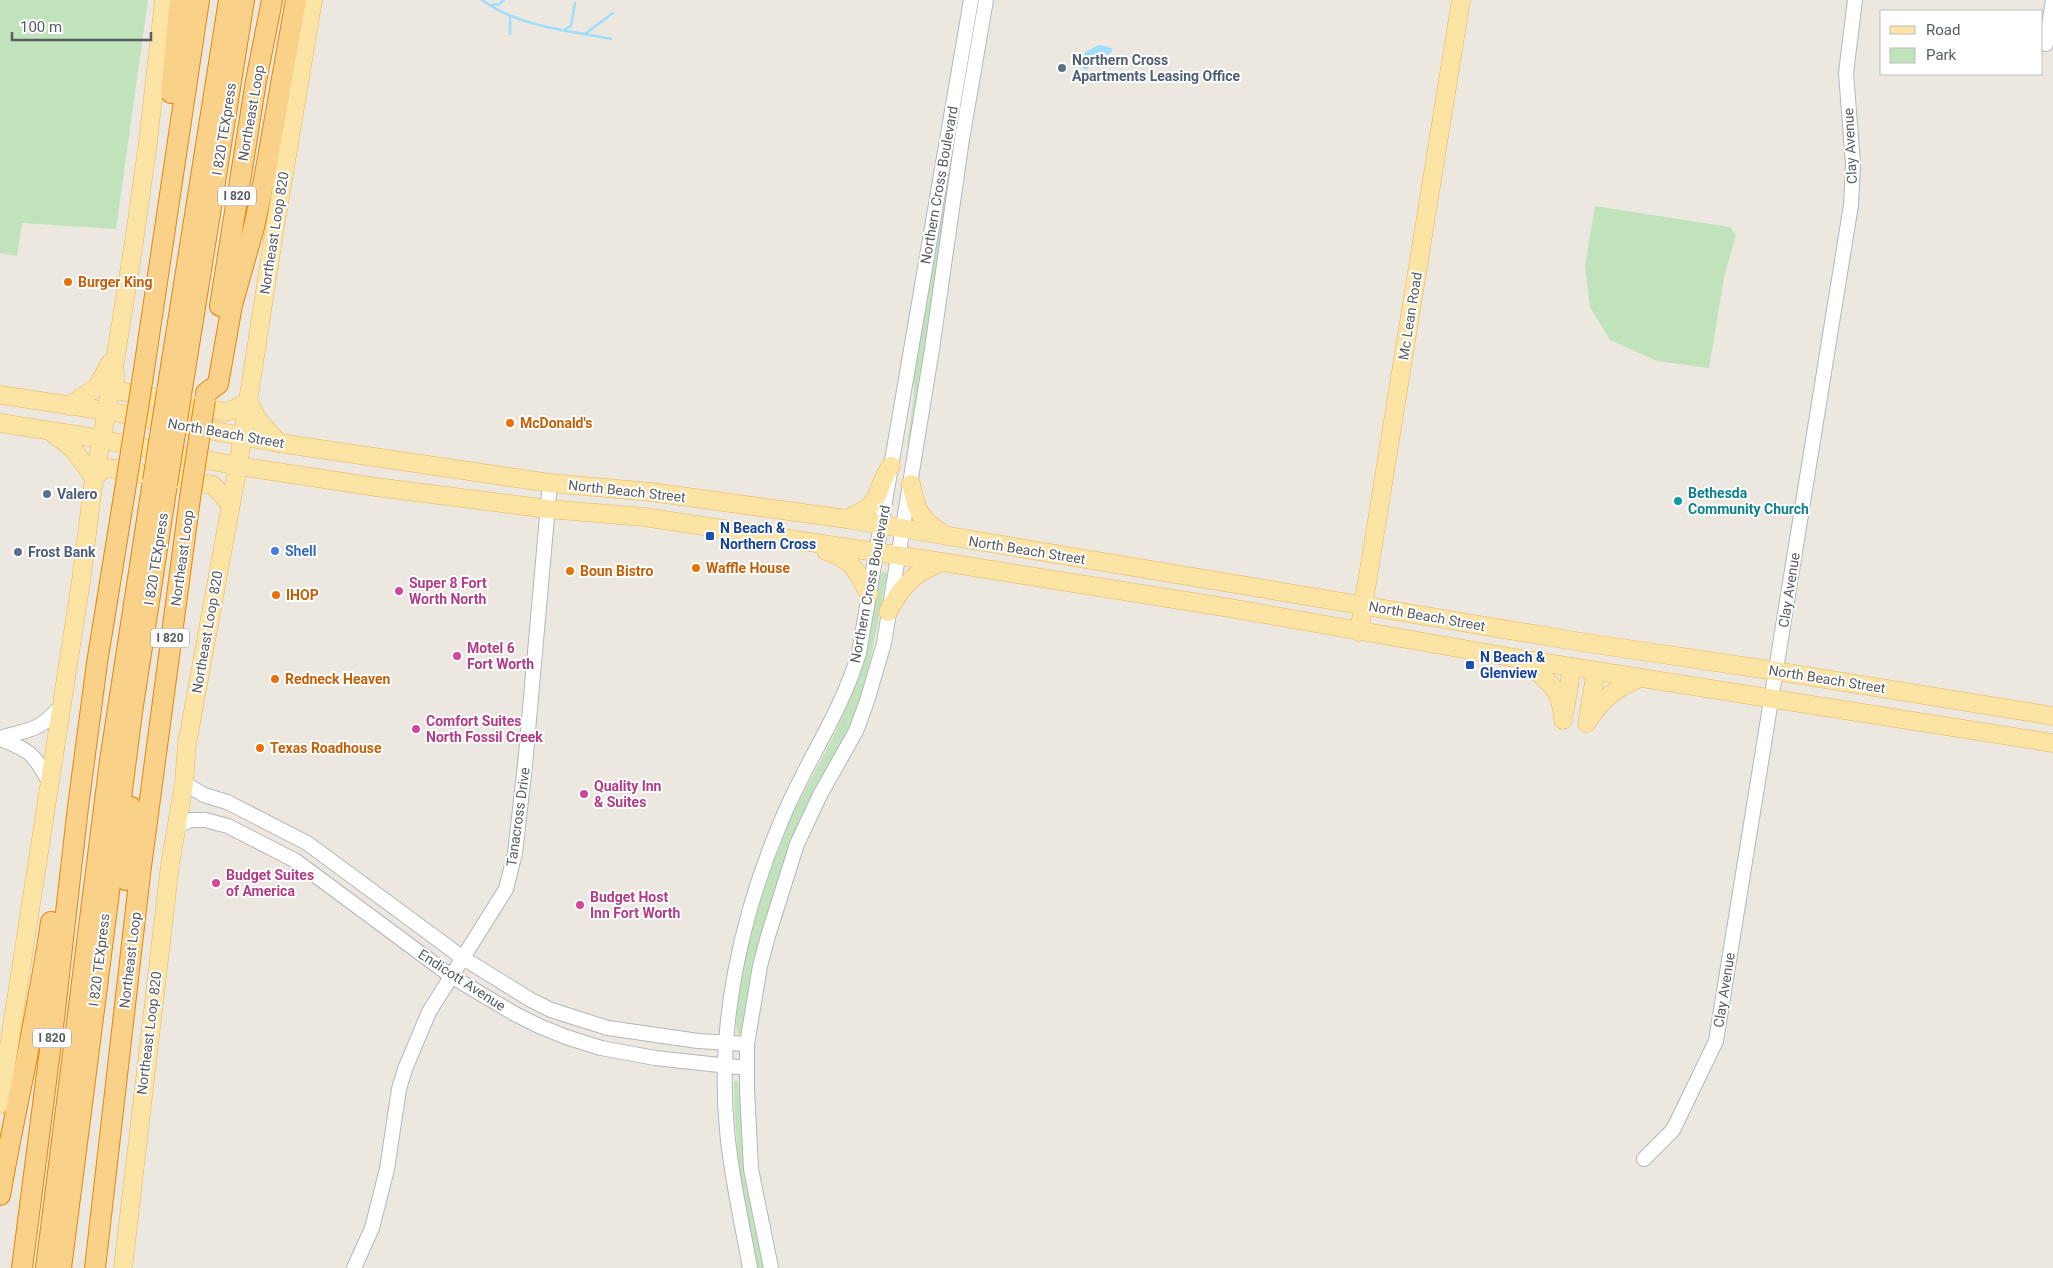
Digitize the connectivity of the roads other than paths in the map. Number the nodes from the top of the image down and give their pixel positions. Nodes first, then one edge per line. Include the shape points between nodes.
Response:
1 (164, 0) edge
2 (180, 0) edge
3 (199, 0) edge
4 (220, 0) edge
5 (229, 0) edge
6 (244, 0) edge
7 (272, 0) edge
8 (296, 0) edge
9 (313, 0) edge
10 (971, 0) edge
11 (986, 0) edge
12 (1461, 0) edge
13 (1855, 0) edge
14 (2053, 0) edge
15 (2046, 44) dead end
16 (954, 94) junction
17 (969, 96) junction
18 (210, 115) junction
19 (157, 278) junction
20 (116, 352) junction
21 (174, 394) junction
22 (0, 395) edge
23 (206, 396) junction
24 (248, 401) junction
25 (69, 406) junction
26 (107, 411) junction
27 (0, 424) edge
28 (50, 432) junction
29 (242, 437) junction
30 (103, 439) junction
31 (279, 444) junction
32 (238, 466) junction
33 (891, 466) junction
34 (94, 478) junction
35 (160, 483) junction
36 (550, 483) junction
37 (911, 484) junction
38 (230, 504) junction
39 (548, 509) junction
40 (847, 519) junction
41 (881, 525) junction
42 (904, 529) junction
43 (949, 537) junction
44 (795, 540) junction
45 (876, 553) junction
46 (899, 556) junction
47 (942, 562) junction
48 (869, 594) junction
49 (1364, 604) junction
50 (888, 612) junction
51 (1359, 632) junction
52 (1521, 659) junction
53 (1572, 667) junction
54 (1596, 671) junction
55 (1776, 671) junction
56 (1640, 678) junction
57 (1772, 699) junction
58 (63, 704) junction
59 (132, 712) junction
60 (2053, 716) edge
61 (0, 738) edge
62 (2053, 743) edge
63 (184, 783) junction
64 (51, 785) junction
65 (78, 807) junction
66 (177, 826) junction
67 (307, 843) junction
68 (296, 861) junction
69 (463, 958) junction
70 (451, 976) junction
71 (125, 996) junction
72 (726, 1043) junction
73 (747, 1044) junction
74 (725, 1066) junction
75 (747, 1068) junction
76 (0, 1104) edge
77 (1644, 1159) dead end
78 (0, 1195) edge
79 (127, 1267) edge
80 (22, 1268) edge
81 (46, 1268) edge
82 (61, 1268) edge
83 (95, 1268) edge
84 (354, 1268) edge
85 (750, 1268) edge
86 (771, 1268) edge

1 - 20 main road via 134,242
2 - 19 highway via 152,255
3 - 19 highway, I 820
4 - 18 highway via 205,97
5 - 18 highway, I 820 TEXpress
6 - 21 highway, I 820 TEXpress
7 - 23 highway, Northeast Loop / I 820
8 - 23 highway via 254,227 232,305 218,384
9 - 24 main road, Northeast Loop 820
10 - 16 street, Northern Cross Boulevard
11 - 17 street, Northern Cross Boulevard
12 - 49 main road, Mc Lean Road
13 - 55 street, Clay Avenue via 1846,78 1853,164 1851,205
14 - 15 street
16 - 17 street
16 - 33 street, Northern Cross Boulevard
17 - 37 street, Northern Cross Boulevard
18 - 21 highway, I 820 TEXpress
19 - 65 highway, I 820, bridge
20 - 24 main road via 115,386 120,391 225,412
20 - 25 main road via 97,387
20 - 26 main road
21 - 35 highway, I 820 TEXpress, bridge
22 - 25 main road, North Beach Street
23 - 71 highway, Northeast Loop / I 820, bridge via 163,692
24 - 29 main road, Northeast Loop 820
24 - 31 main road via 258,420
25 - 26 main road, North Beach Street
26 - 29 main road, North Beach Street
26 - 30 main road
27 - 28 main road, North Beach Street
28 - 30 main road, North Beach Street
28 - 34 main road via 74,449
29 - 31 main road, North Beach Street
29 - 32 main road, Northeast Loop 820
30 - 32 main road, North Beach Street
30 - 34 main road
31 - 36 main road, North Beach Street
32 - 38 main road, Northeast Loop 820
32 - 39 main road, North Beach Street via 376,488
33 - 40 main road via 874,501
33 - 41 street, Northern Cross Boulevard
34 - 38 main road via 108,468 213,485
34 - 58 main road
35 - 59 highway, I 820 TEXpress
35 - 81 highway, I 820 TEXpress via 110,761
36 - 39 street, Tanacross Drive
36 - 40 main road, North Beach Street via 652,492
37 - 42 street, Northern Cross Boulevard
37 - 43 main road via 926,523
38 - 63 main road, Northeast Loop 820 via 189,735
39 - 44 main road, North Beach Street via 644,517
39 - 69 street, Tanacross Drive via 526,766 515,853 506,889
40 - 41 main road, North Beach Street
41 - 42 main road, North Beach Street
41 - 45 street, Northern Cross Boulevard
42 - 43 main road, North Beach Street
42 - 46 street, Northern Cross Boulevard
43 - 49 main road, North Beach Street
44 - 45 main road, North Beach Street
44 - 48 main road via 851,563
45 - 46 main road, North Beach Street
45 - 48 street, Northern Cross Boulevard
46 - 47 main road, North Beach Street
46 - 50 street, Northern Cross Boulevard
47 - 50 main road via 924,569 909,581
47 - 51 main road, North Beach Street
48 - 72 street, Northern Cross Boulevard via 850,680 787,807 758,884 740,953
49 - 51 main road, Mc Lean Road
49 - 55 main road, North Beach Street via 1580,642
50 - 73 street, Northern Cross Boulevard via 880,657 856,731 797,844 760,966
51 - 52 main road, North Beach Street
52 - 53 main road, North Beach Street
52 - 53 main road via 1557,691 1563,720
53 - 54 main road, North Beach Street
54 - 56 main road, North Beach Street
54 - 56 main road via 1586,723 1611,692
55 - 57 street, Clay Avenue
55 - 60 main road, North Beach Street
56 - 57 main road, North Beach Street
57 - 62 main road, North Beach Street
57 - 77 street, Clay Avenue via 1716,1041 1673,1130
58 - 61 street via 47,722 35,729
58 - 64 main road
59 - 71 highway via 135,752 121,951
59 - 82 highway, I 820 TEXpress
61 - 64 street via 29,751
63 - 66 main road, Northeast Loop 820
63 - 67 street, Endicott Avenue
64 - 76 main road
65 - 78 highway via 61,848 45,969
65 - 80 highway, I 820
66 - 68 street, Endicott Avenue via 191,820 228,826
66 - 79 main road, Northeast Loop 820 via 148,1046
67 - 68 street
67 - 69 street, Endicott Avenue
68 - 70 street, Endicott Avenue
69 - 70 street, Tanacross Drive
69 - 72 street, Endicott Avenue via 531,1000 578,1020 652,1035
70 - 74 street, Endicott Avenue via 515,1014 566,1037 655,1058
70 - 84 street, Tanacross Drive via 429,1012 405,1069 387,1169 372,1228
71 - 83 highway, Northeast Loop / I 820
72 - 73 street, Endicott Avenue
72 - 74 street, Northern Cross Boulevard
73 - 75 street, Northern Cross Boulevard
74 - 75 street, Endicott Avenue
74 - 85 street, Northern Cross Boulevard via 727,1128 734,1188
75 - 86 street, Northern Cross Boulevard via 751,1169

